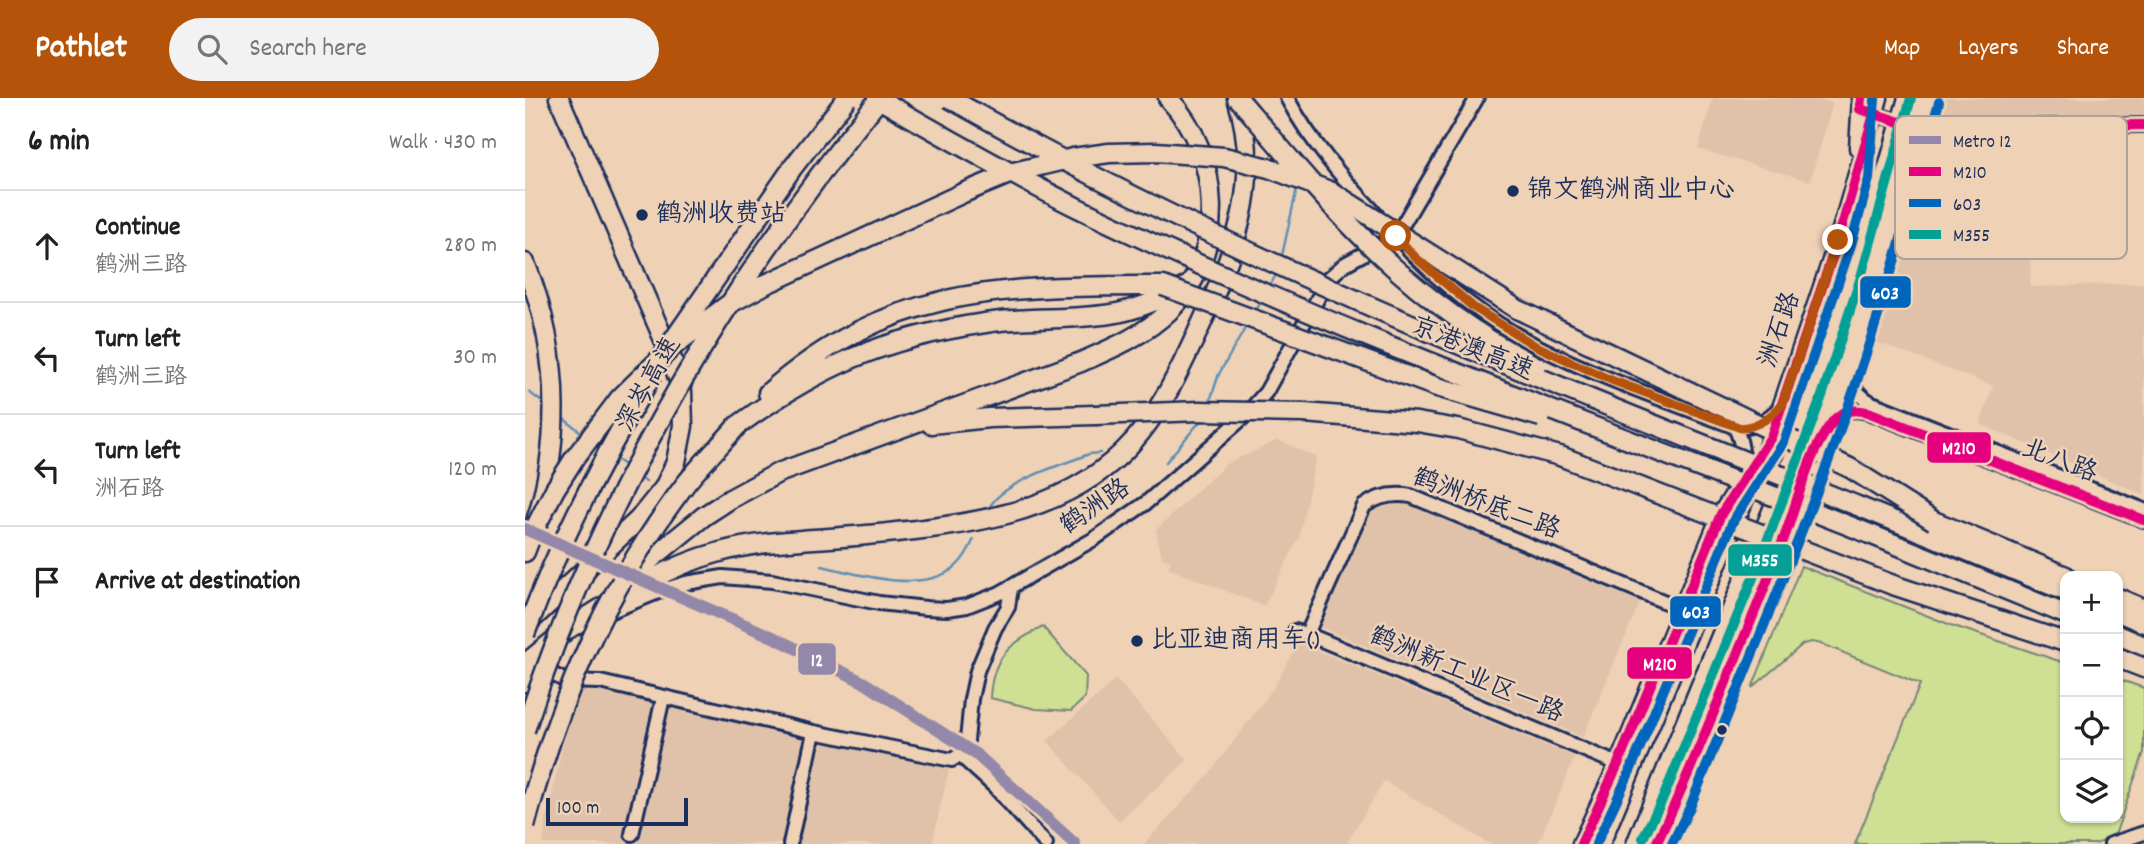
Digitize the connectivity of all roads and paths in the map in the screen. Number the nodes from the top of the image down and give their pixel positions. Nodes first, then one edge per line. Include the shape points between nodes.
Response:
1 (548, 98) edge
2 (559, 98) edge
3 (566, 98) edge
4 (847, 98) edge
5 (879, 98) edge
6 (949, 98) edge
7 (1168, 98) edge
8 (1238, 98) edge
9 (1287, 98) edge
10 (1477, 98) edge
11 (1907, 98) edge
12 (1926, 98) edge
13 (1869, 105) edge
14 (1902, 116) edge
15 (1921, 116) edge
16 (1895, 119) edge
17 (1895, 139) edge
18 (578, 142) junction
19 (1895, 206) edge
20 (1396, 236) junction
21 (525, 263) edge
22 (1190, 285) junction
23 (1855, 342) junction
24 (1782, 405) junction
25 (737, 426) junction
26 (1735, 427) junction
27 (897, 429) junction
28 (1771, 437) junction
29 (1817, 450) junction
30 (1669, 455) junction
31 (1860, 507) junction
32 (2144, 510) edge
33 (1721, 513) junction
34 (2144, 520) edge
35 (535, 528) junction
36 (525, 552) edge
37 (2060, 574) edge
38 (1011, 587) junction
39 (2060, 589) edge
40 (2123, 600) edge
41 (1682, 608) junction
42 (542, 609) junction
43 (2144, 609) edge
44 (2060, 612) edge
45 (2123, 614) edge
46 (525, 620) edge
47 (2144, 623) edge
48 (525, 625) edge
49 (565, 631) junction
50 (1301, 633) joint
51 (525, 634) edge
52 (2123, 637) edge
53 (2060, 640) edge
54 (2144, 646) edge
55 (2123, 660) edge
56 (532, 666) edge
57 (2144, 668) edge
58 (525, 683) edge
59 (663, 698) junction
60 (525, 730) edge
61 (814, 733) junction
62 (961, 756) junction
63 (1625, 768) junction
64 (525, 826) edge
65 (2144, 833) edge
66 (632, 834) dead end
67 (790, 844) edge
68 (1046, 844) edge
69 (1581, 844) edge
70 (1601, 844) edge
71 (1635, 844) edge
72 (1656, 844) edge
73 (2111, 844) edge

1 - 18 highway
2 - 18 highway
3 - 18 highway
4 - 51 highway, 深岑高速, bridge via 677,333 590,488
5 - 30 highway, 京港澳高速, bridge via 1077,207 1214,271 1449,370
5 - 60 highway, 深岑高速, bridge via 760,257 663,412 588,566
6 - 31 highway, 京港澳高速, bridge via 1090,176 1272,263 1528,374
7 - 22 highway via 1195,134 1209,181 1211,226
8 - 31 highway, bridge via 1363,240 1421,292 1493,343 1564,379 1749,452
8 - 49 highway via 1248,167 1243,213 1231,256 1163,400 1132,443 1104,469 1060,496 996,517 710,555 634,588
9 - 20 street via 1343,179
10 - 20 street
11 - 14 main road, 洲石路
12 - 15 main road
13 - 16 street
13 - 24 main road, 洲石路 via 1838,240
17 - 71 main road, 洲石路 via 1798,445
18 - 42 highway via 671,356 682,391 683,426 675,462 657,498
19 - 23 main road
20 - 26 street via 1473,307 1534,345
20 - 38 street, 鹤洲路 via 1329,278 1266,392 1245,416 1146,503
21 - 35 highway, bridge via 543,316 554,391 547,483
22 - 25 highway via 1120,312 986,323 891,343 831,367
22 - 27 highway via 1170,310 1116,347
23 - 29 main road
23 - 32 street, 北八路 via 1852,382 1860,397
24 - 26 street via 1751,427
24 - 28 main road, 洲石路
25 - 30 highway, bridge via 767,394 819,353 912,308 1020,288 1163,286 1437,387
25 - 64 highway, bridge via 685,485 610,599 566,696
26 - 33 street via 1744,455
27 - 49 highway via 778,473 730,499
27 - 53 highway, bridge via 978,419 1200,411 1378,418 1458,429 1560,456 1893,584
28 - 33 main road
28 - 63 main road, 洲石路
29 - 34 street, 北八路 via 1837,417 1859,410
29 - 72 main road
30 - 44 highway, 京港澳高速, bridge
31 - 39 highway, 京港澳高速
33 - 41 main road
35 - 36 highway
35 - 37 highway, bridge via 574,458 620,398 672,347 730,304 1014,172 1109,153 1156,152 1224,157 1332,192 1517,309 1850,468 1934,521
38 - 49 street, 鹤洲路 via 967,606 947,609 879,603 772,581 723,577 666,589
38 - 62 street via 1008,607 977,671 966,751
40 - 43 highway
41 - 50 street, 鹤洲桥底二路 via 1402,494 1364,506
41 - 63 main road via 1641,710
42 - 46 main road
42 - 48 highway
45 - 47 highway
49 - 56 highway
50 - 63 street, 鹤洲新工业区一路
52 - 54 highway
55 - 57 highway
56 - 58 main road
56 - 59 street via 566,681 600,682
59 - 61 street
59 - 66 street
61 - 62 street via 952,760
61 - 67 street
62 - 68 street
63 - 69 main road
63 - 70 main road, 洲石路
65 - 73 street

